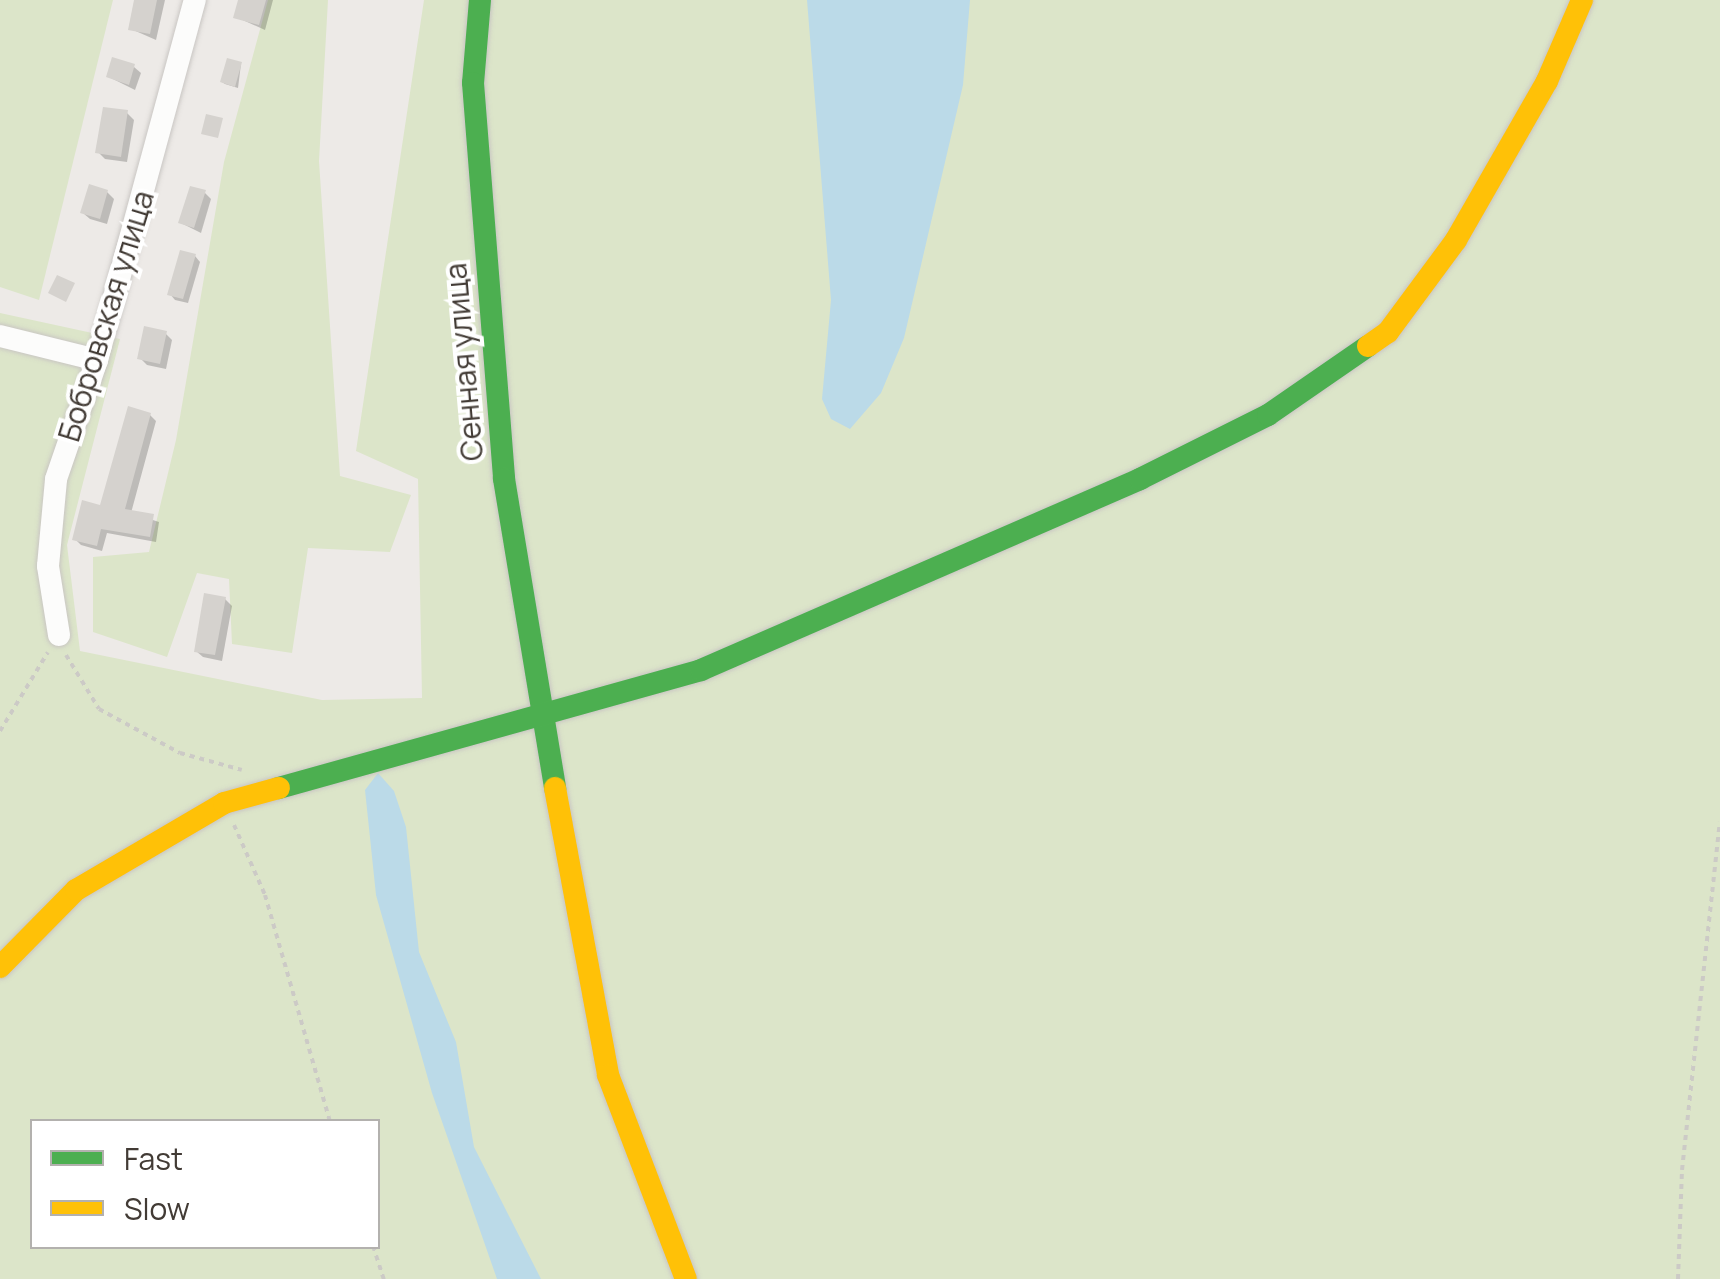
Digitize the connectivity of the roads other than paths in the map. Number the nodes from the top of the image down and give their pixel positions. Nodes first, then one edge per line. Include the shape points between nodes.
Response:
1 (195, 0) edge
2 (480, 0) edge
3 (1582, 0) edge
4 (0, 336) edge
5 (97, 360) junction
6 (59, 635) road end
7 (542, 717) junction
8 (0, 967) edge
9 (686, 1279) edge

1 - 5 street, Бобровская улица
2 - 7 street, Сенная улица via 473,83 482,229 504,479
3 - 7 street via 1547,82 1456,240 1388,332 1268,414 1140,480 798,632 700,670
4 - 5 street
5 - 6 street, Бобровская улица via 50,517 48,566
7 - 8 street via 224,802 76,890
7 - 9 street, Сенная улица via 608,1075

